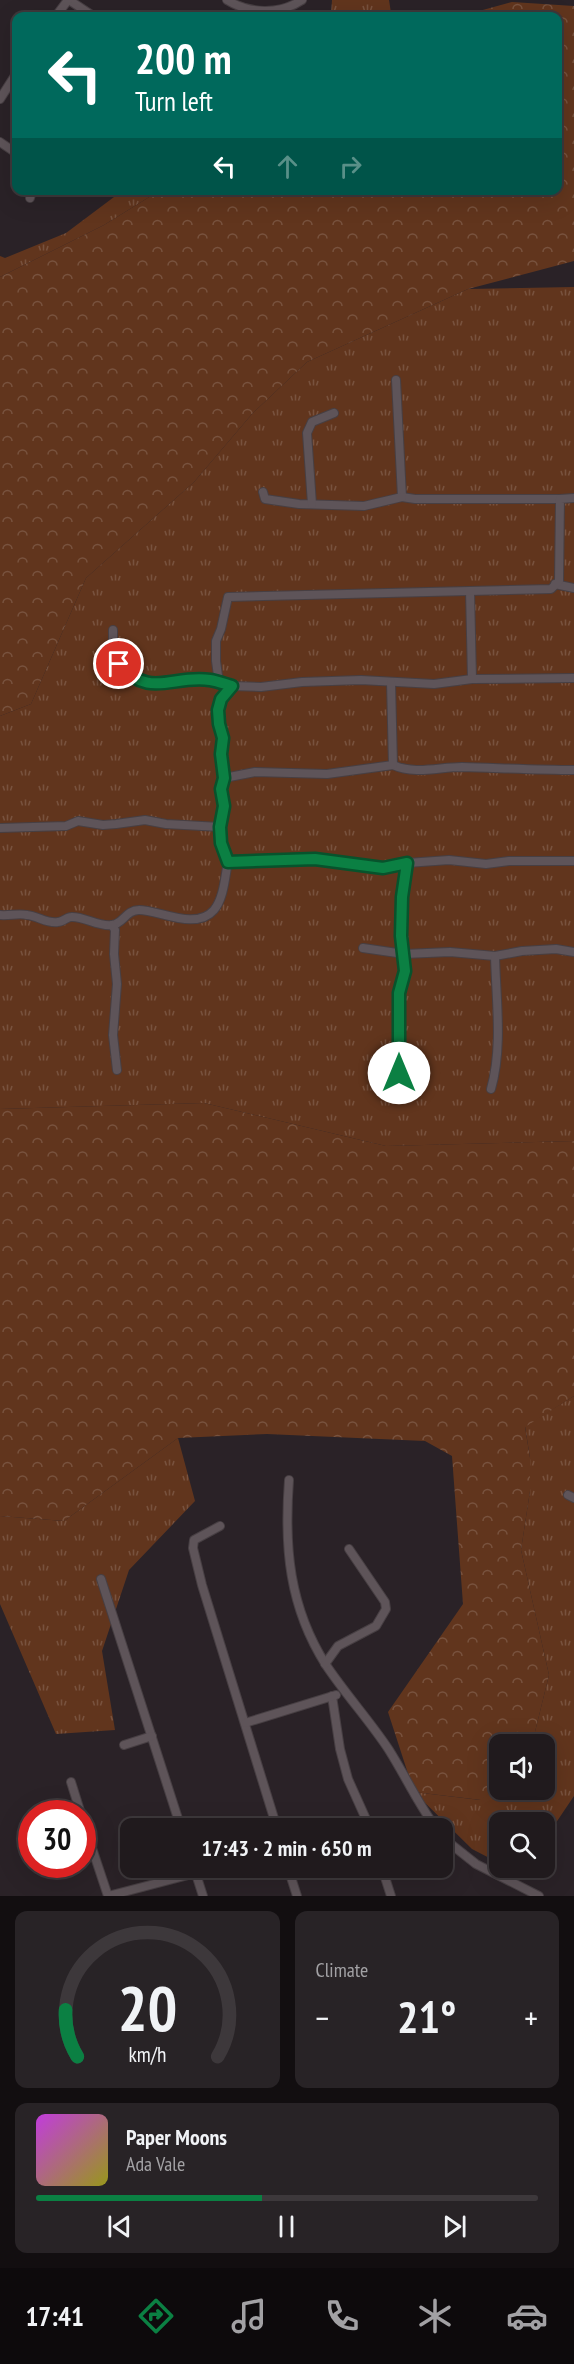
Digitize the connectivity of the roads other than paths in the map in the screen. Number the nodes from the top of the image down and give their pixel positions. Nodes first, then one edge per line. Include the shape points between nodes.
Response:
1 (68, 0) edge
2 (227, 0) edge
3 (302, 0) edge
4 (87, 12) edge
5 (12, 80) edge
6 (0, 99) edge
7 (396, 380) dead end
8 (334, 413) dead end
9 (263, 492) dead end
10 (402, 497) junction
11 (574, 498) edge
12 (560, 499) junction
13 (312, 504) junction
14 (555, 584) junction
15 (574, 588) edge
16 (470, 591) junction
17 (113, 630) dead end
18 (574, 678) edge
19 (472, 679) junction
20 (391, 682) junction
21 (219, 683) junction
22 (232, 686) junction
23 (393, 765) junction
24 (574, 770) edge
25 (224, 778) junction
26 (220, 827) junction
27 (0, 828) edge
28 (574, 861) edge
29 (228, 862) junction
30 (407, 863) junction
31 (0, 915) edge
32 (112, 925) junction
33 (363, 948) dead end
34 (574, 952) edge
35 (404, 954) junction
36 (495, 956) junction
37 (117, 1070) dead end
38 (399, 1073) dead end
39 (491, 1089) dead end
40 (288, 1480) dead end
41 (220, 1526) dead end
42 (349, 1549) dead end
43 (101, 1580) dead end
44 (326, 1664) junction
45 (346, 1693) junction
46 (332, 1695) junction
47 (245, 1724) junction
48 (152, 1737) junction
49 (124, 1745) dead end
50 (70, 1782) dead end
51 (76, 1800) edge
52 (178, 1818) edge
53 (274, 1818) edge
54 (366, 1818) edge
55 (428, 1818) edge
56 (453, 1845) edge
57 (96, 1860) edge
58 (168, 1878) edge
59 (197, 1878) edge
60 (291, 1878) edge
61 (385, 1878) edge
62 (108, 1896) edge
63 (203, 1896) edge
64 (297, 1896) edge
65 (391, 1896) edge
66 (539, 1896) edge

1 - 4 street
2 - 3 street via 245,9 277,11
5 - 6 street
7 - 10 street
8 - 13 street via 312,422 307,433
9 - 13 street via 265,499 276,502
10 - 12 street
10 - 13 street via 364,506
11 - 12 street
12 - 14 street via 560,574
14 - 15 street
14 - 16 street via 551,589
16 - 19 street
16 - 21 street via 228,597 216,641
17 - 21 street via 113,648 130,677 156,684 209,680
18 - 19 street
19 - 20 street via 434,684
20 - 22 street
20 - 23 street
21 - 22 street
22 - 25 street via 218,710
23 - 24 street via 422,771 459,767
23 - 25 street via 327,774 255,772
25 - 26 street
26 - 27 street via 145,820 116,825 78,821 66,826
26 - 29 street
28 - 30 street
29 - 30 street via 315,859 383,868
29 - 32 street via 220,899 213,911 198,918 181,918 137,909
30 - 35 street via 402,897
31 - 32 street via 27,914 58,922 71,917
32 - 37 street
33 - 35 street
34 - 36 street via 556,949
35 - 36 street via 450,952
35 - 38 street via 405,971 399,993
36 - 39 street via 497,1034
40 - 44 street via 286,1521 295,1596 303,1623
41 - 47 street via 194,1540 193,1548
42 - 44 street via 386,1609 376,1626 338,1646
43 - 48 street
44 - 45 street
45 - 46 street
45 - 55 street via 389,1750
46 - 47 street
46 - 54 street via 348,1779
47 - 53 street
48 - 49 street
48 - 52 street
50 - 51 street
56 - 66 street via 476,1864
57 - 62 street
58 - 62 street
59 - 63 street
60 - 64 street
61 - 65 street

